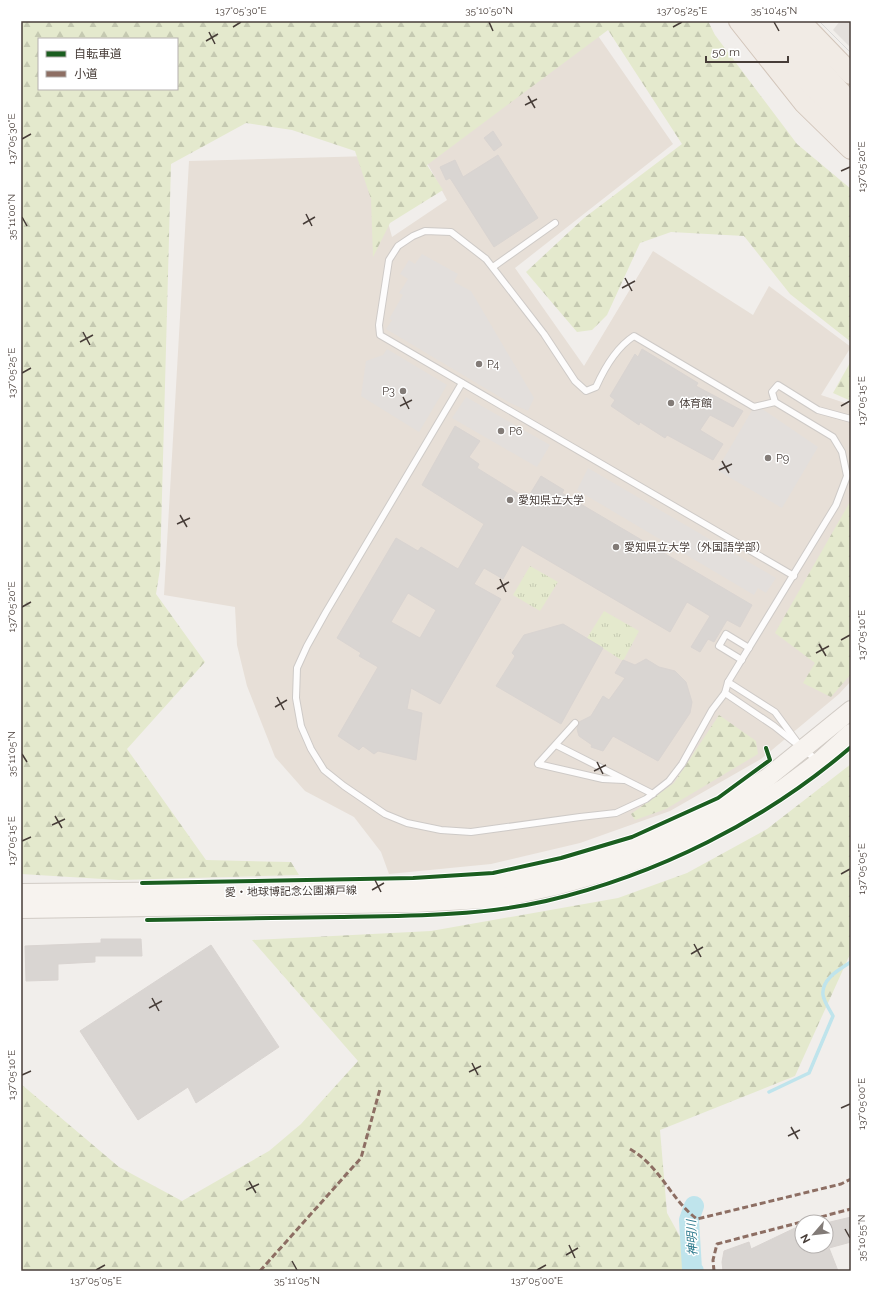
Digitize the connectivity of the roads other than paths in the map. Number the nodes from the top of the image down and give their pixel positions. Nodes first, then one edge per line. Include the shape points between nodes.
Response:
1 (739, 21) edge
2 (760, 21) edge
3 (778, 21) edge
4 (800, 21) edge
5 (851, 74) edge
6 (851, 104) edge
7 (851, 125) edge
8 (851, 149) edge
9 (555, 223) dead end
10 (493, 267) junction
11 (462, 383) junction
12 (775, 402) junction
13 (851, 419) edge
14 (794, 576) junction
15 (749, 648) junction
16 (742, 660) junction
17 (728, 682) junction
18 (725, 693) junction
19 (851, 710) edge
20 (575, 723) dead end
21 (851, 733) edge
22 (556, 745) junction
23 (803, 750) junction
24 (820, 761) junction
25 (624, 780) junction
26 (653, 794) junction
27 (21, 893) edge
28 (21, 909) edge

1 - 8 main road via 804,103
2 - 7 main road via 802,74
3 - 6 main road
4 - 5 main road
9 - 10 lane
10 - 11 lane via 486,258 451,232 437,230 413,236 398,246 389,260 379,325 380,335
10 - 12 lane via 544,334 575,381 586,391 596,387 625,342 634,336 754,407
11 - 14 lane
11 - 26 lane via 307,646 297,668 296,698 301,726 324,770 344,786 385,814 407,823 441,830 471,832 616,813
12 - 13 lane via 772,392 778,385 818,410
12 - 14 lane via 833,437 842,452 847,476 836,505
14 - 15 lane
15 - 16 lane
15 - 16 lane via 726,634 719,646
16 - 17 lane
17 - 18 lane
17 - 23 lane via 775,712
18 - 23 lane via 774,726
18 - 26 lane via 712,710 682,764 669,781
19 - 23 main road, 愛・地球博記念公園瀬戸線
20 - 22 lane
21 - 24 main road, 愛・地球博記念公園瀬戸線
22 - 25 lane
22 - 25 lane via 538,764 603,780
23 - 24 lane
23 - 27 main road, 愛・地球博記念公園瀬戸線 via 736,797 668,833 601,858 498,882 416,889
24 - 28 main road, 愛・地球博記念公園瀬戸線 via 750,809 677,845 608,872 500,898 408,904
25 - 26 lane

